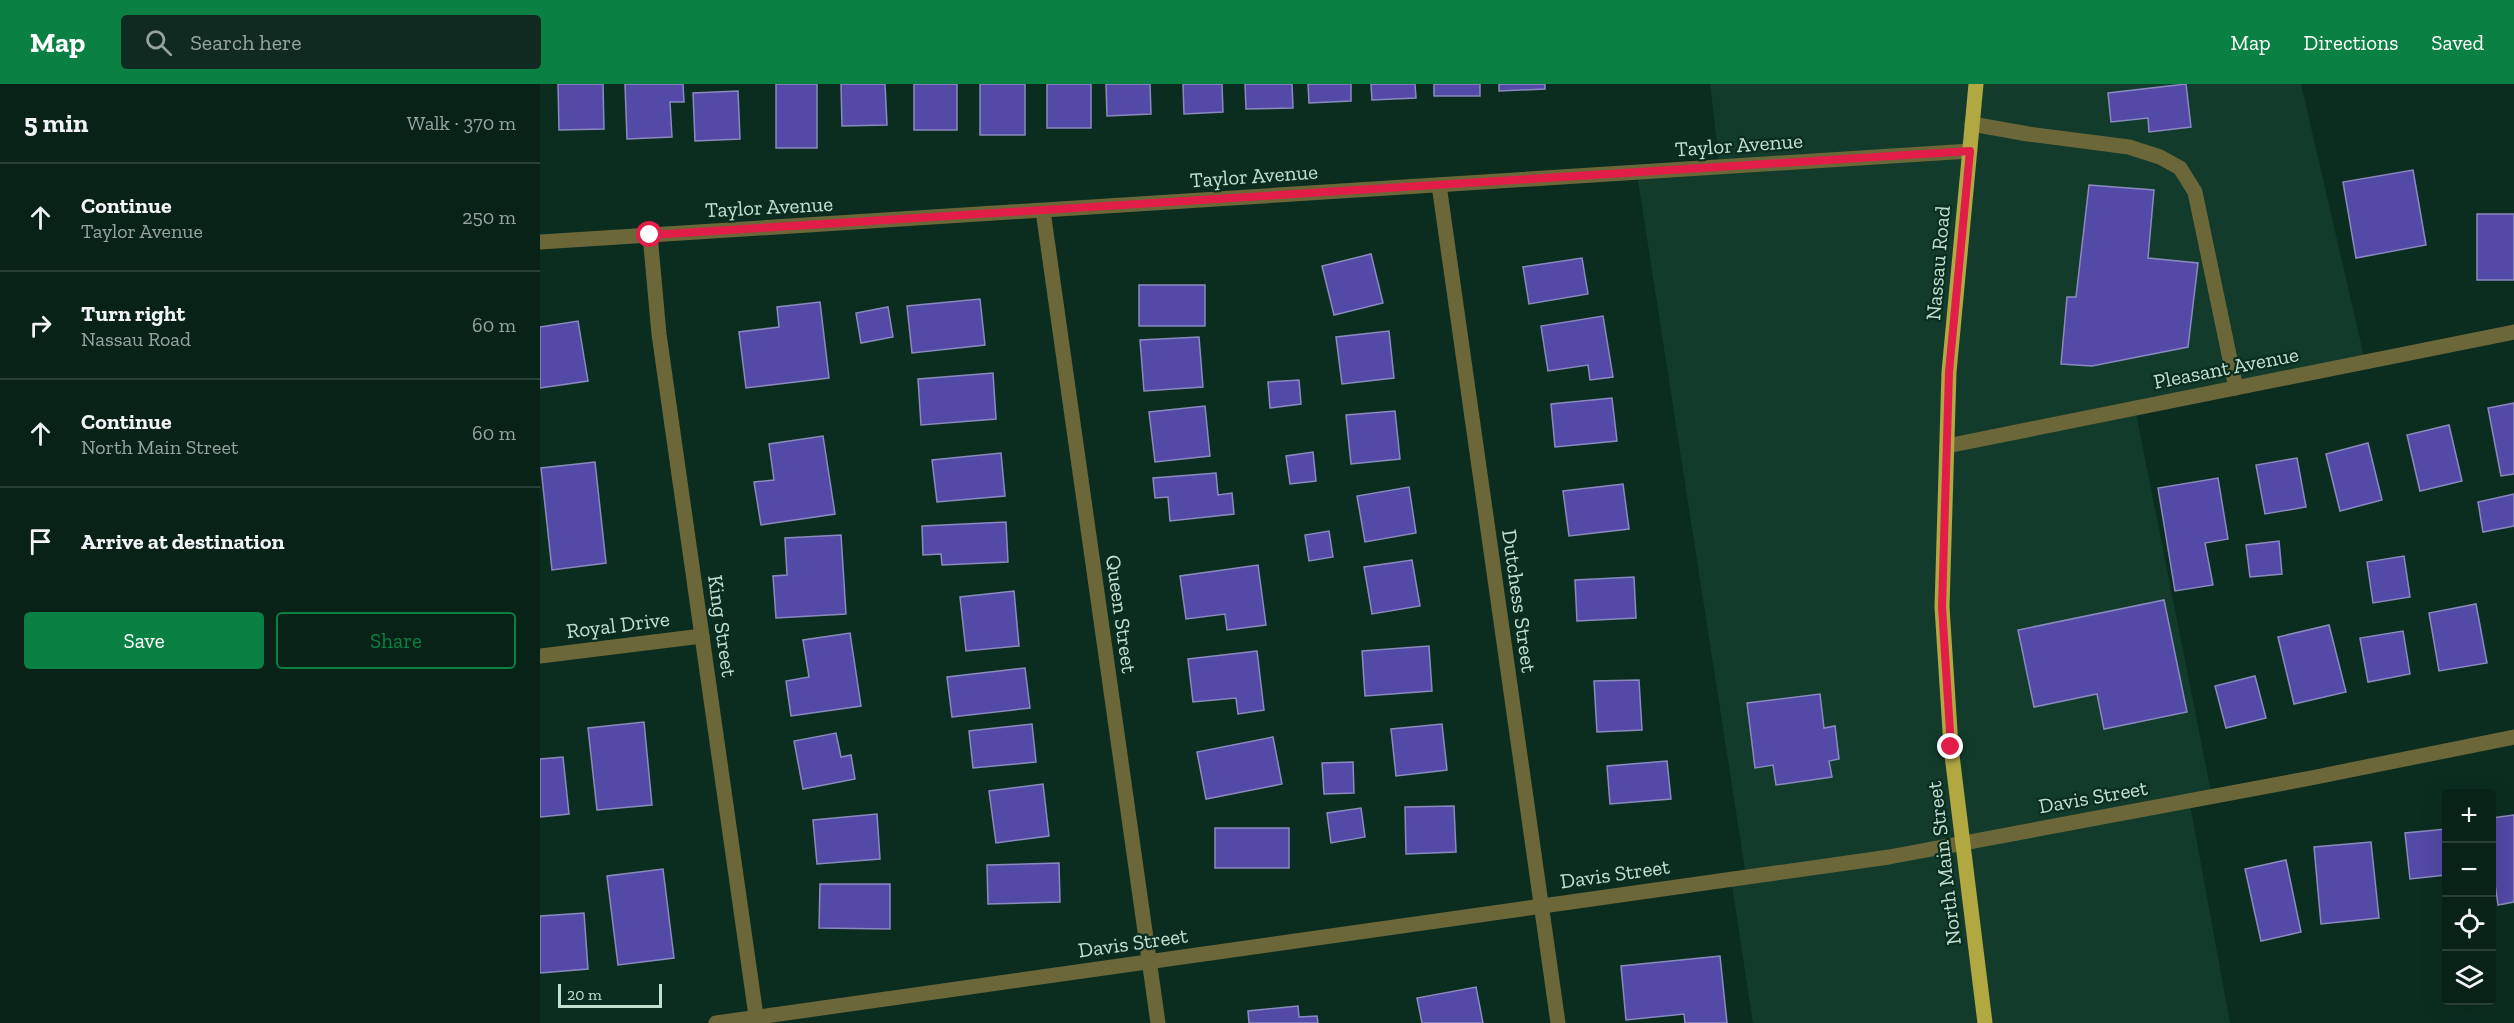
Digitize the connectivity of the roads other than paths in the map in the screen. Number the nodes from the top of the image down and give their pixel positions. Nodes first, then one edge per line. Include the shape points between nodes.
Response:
1 (1976, 84) edge
2 (1972, 124) junction
3 (1970, 151) junction
4 (1439, 185) junction
5 (1043, 211) junction
6 (650, 235) junction
7 (540, 242) edge
8 (2514, 332) edge
9 (2236, 388) junction
10 (1947, 446) junction
11 (702, 636) junction
12 (540, 656) edge
13 (2514, 737) edge
14 (1963, 842) junction
15 (1541, 906) junction
16 (1149, 962) junction
17 (757, 1020) edge
18 (716, 1023) edge
19 (1158, 1023) edge
20 (1558, 1023) edge
21 (1984, 1023) edge

1 - 2 main road, Nassau Road
2 - 3 main road, Nassau Road
2 - 9 street via 2129,147 2180,168 2195,192
3 - 4 street, Taylor Avenue
3 - 10 main road, Nassau Road via 1949,372
4 - 5 street, Taylor Avenue
4 - 15 street, Dutchess Street
5 - 6 street, Taylor Avenue
5 - 16 street, Queen Street
6 - 7 street, Taylor Avenue
6 - 11 street, King Street via 659,334
8 - 9 street, Pleasant Avenue
9 - 10 street, Pleasant Avenue
10 - 14 main road, North Main Street via 1942,607 1951,747
11 - 12 street, Royal Drive
11 - 17 street, King Street
13 - 14 street, Davis Street
14 - 15 street, Davis Street via 1889,857
14 - 21 main road, North Main Street
15 - 16 street, Davis Street
15 - 20 street, Dutchess Street
16 - 17 street, Davis Street
16 - 19 street, Queen Street
17 - 18 street, Davis Street

